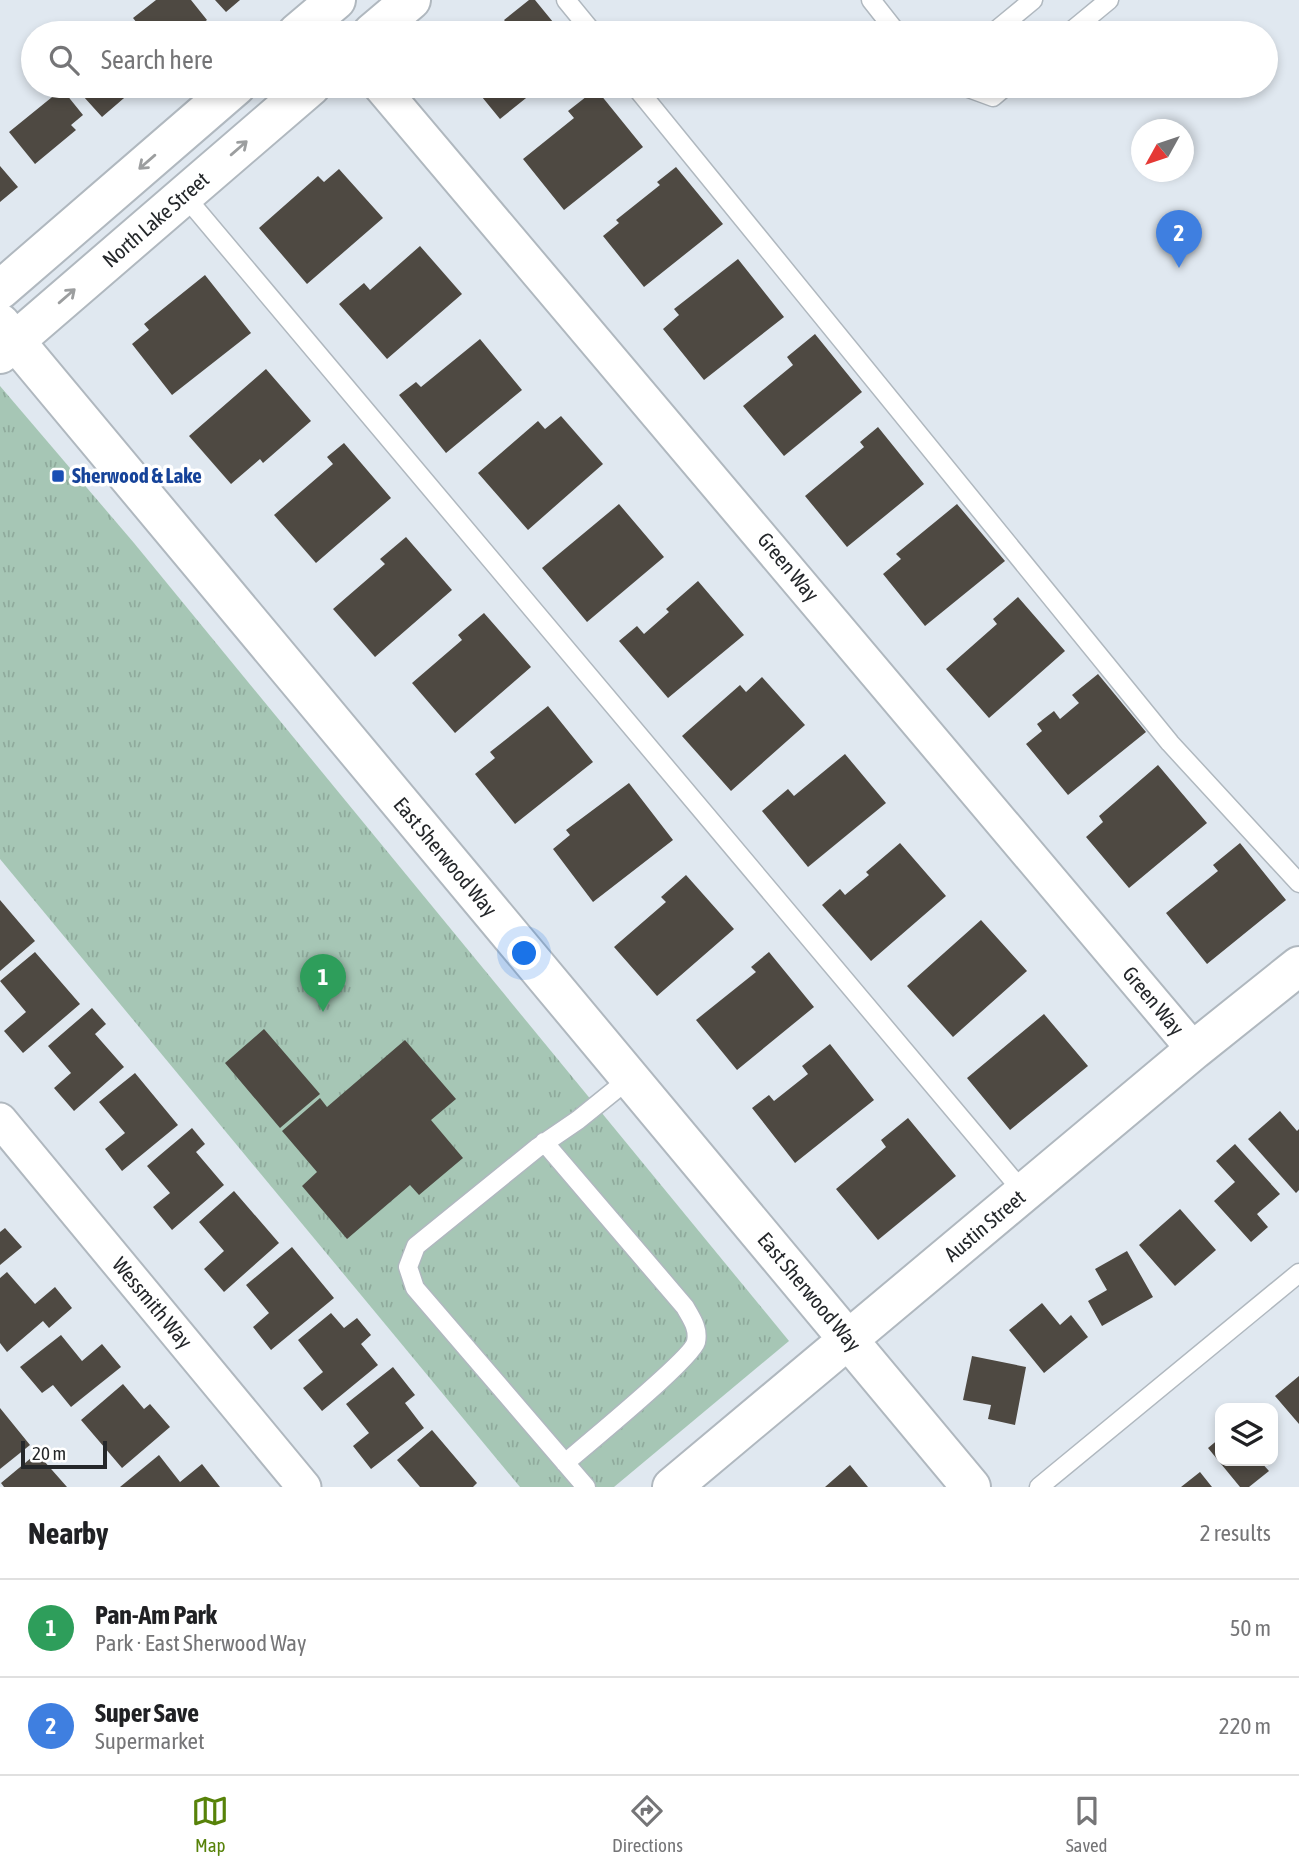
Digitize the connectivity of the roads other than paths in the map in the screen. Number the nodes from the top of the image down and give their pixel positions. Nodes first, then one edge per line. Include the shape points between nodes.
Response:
1 (336, 0) edge
2 (411, 0) edge
3 (566, 0) edge
4 (871, 0) edge
5 (1033, 0) edge
6 (1109, 0) edge
7 (311, 21) edge
8 (386, 21) edge
9 (583, 21) edge
10 (888, 21) edge
11 (1008, 21) edge
12 (1084, 21) edge
13 (222, 98) edge
14 (298, 98) edge
15 (390, 98) edge
16 (645, 98) edge
17 (184, 195) junction
18 (0, 289) edge
19 (5, 339) edge
20 (1299, 883) edge
21 (1299, 966) edge
22 (1195, 1050) junction
23 (630, 1078) junction
24 (0, 1120) edge
25 (544, 1142) junction
26 (1024, 1193) junction
27 (1299, 1273) edge
28 (848, 1340) junction
29 (565, 1463) junction
30 (304, 1487) edge
31 (586, 1487) edge
32 (672, 1487) edge
33 (971, 1487) edge
34 (1040, 1487) edge

1 - 7 street
2 - 8 street
3 - 9 lane
4 - 10 lane
5 - 11 lane
6 - 12 lane
13 -> 18 street
17 -> 14 street, North Lake Street
15 - 22 street, Green Way
16 - 20 lane via 1170,743
19 -> 17 street, North Lake Street
17 - 26 lane
19 - 23 street, East Sherwood Way
21 - 22 street, Austin Street
22 - 26 street, Austin Street
23 - 25 lane
23 - 28 street, East Sherwood Way
24 - 30 street, Wessmith Way
25 - 29 lane via 685,1307 697,1329 696,1345 676,1367
25 - 29 lane via 416,1246 408,1267 415,1288
26 - 28 street, Austin Street
27 - 34 lane
28 - 32 street, Austin Street
28 - 33 street, East Sherwood Way
29 - 31 lane

